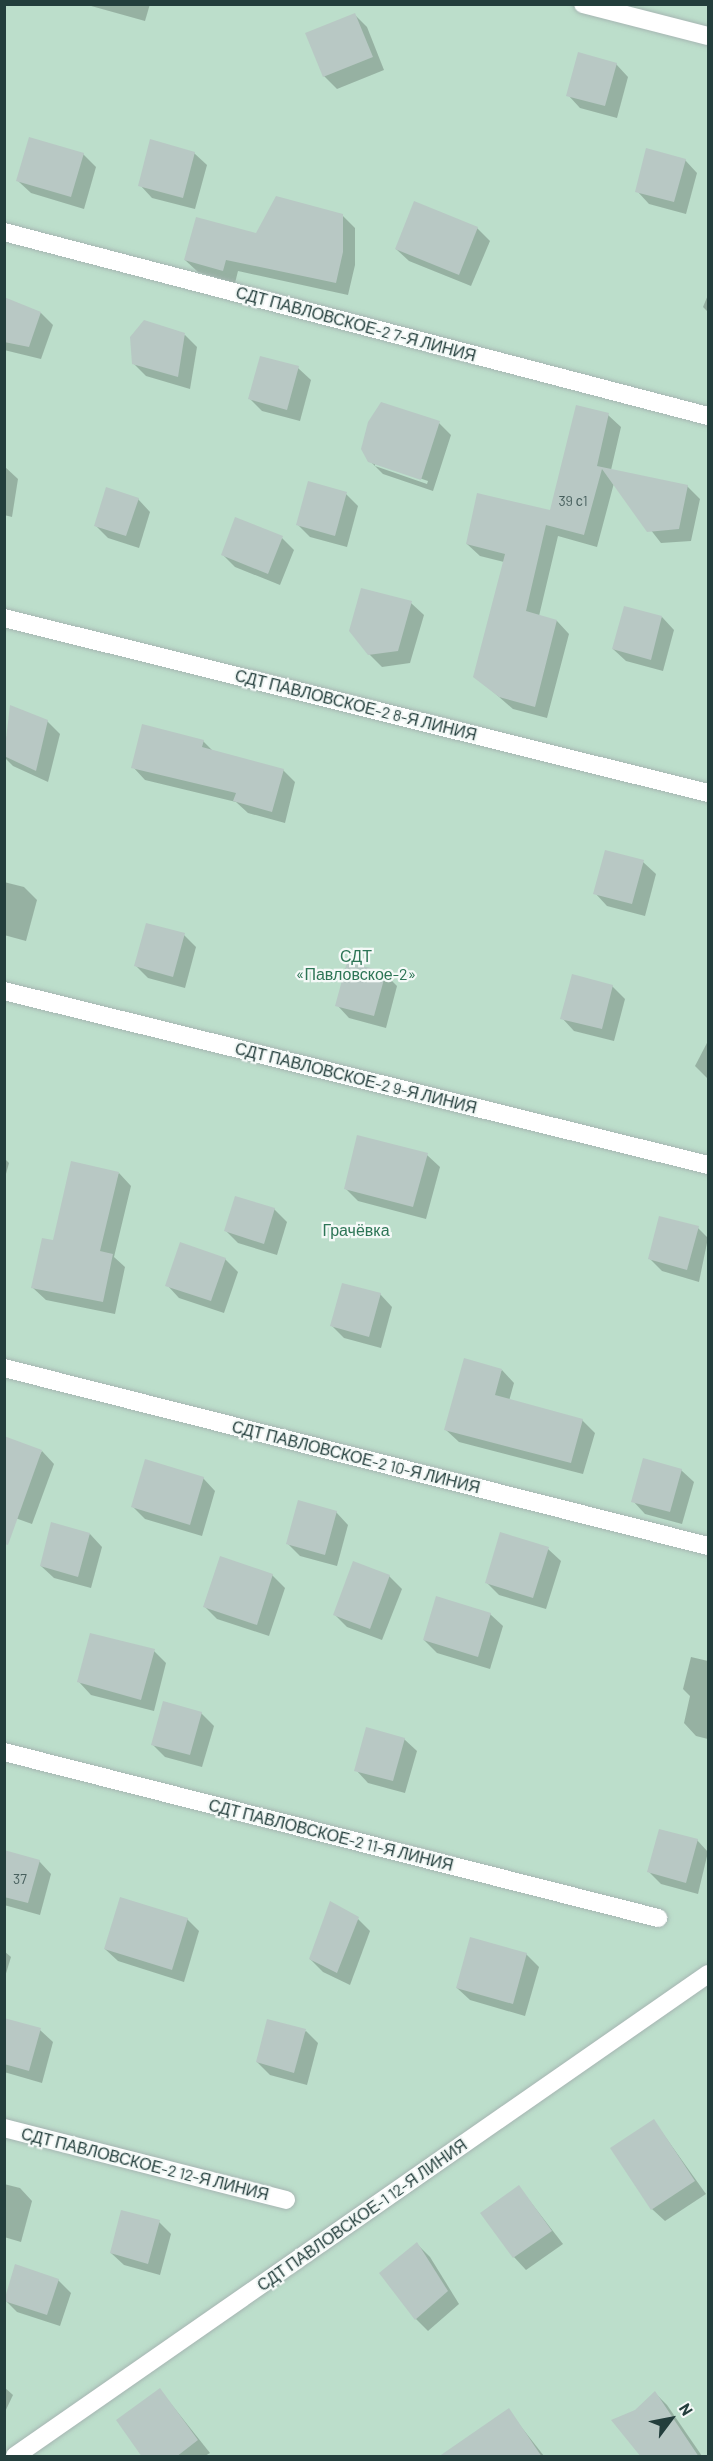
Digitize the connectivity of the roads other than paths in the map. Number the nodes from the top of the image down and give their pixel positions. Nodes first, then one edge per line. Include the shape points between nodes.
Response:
1 (584, 4) edge
2 (708, 36) edge
3 (4, 232) edge
4 (708, 416) edge
5 (4, 618) edge
6 (708, 793) edge
7 (4, 991) edge
8 (708, 1165) edge
9 (4, 1368) edge
10 (708, 1546) edge
11 (4, 1752) edge
12 (658, 1918) dead end
13 (708, 1974) edge
14 (4, 2128) edge
15 (286, 2200) dead end
16 (15, 2457) edge

1 - 2 lane
3 - 4 lane, СДТ ПАВЛОВСКОЕ-2 7-Я ЛИНИЯ
5 - 6 lane, СДТ ПАВЛОВСКОЕ-2 8-Я ЛИНИЯ
7 - 8 lane, СДТ ПАВЛОВСКОЕ-2 9-Я ЛИНИЯ
9 - 10 lane, СДТ ПАВЛОВСКОЕ-2 10-Я ЛИНИЯ
11 - 12 lane, СДТ ПАВЛОВСКОЕ-2 11-Я ЛИНИЯ
13 - 16 lane, СДТ ПАВЛОВСКОЕ-1 12-Я ЛИНИЯ
14 - 15 lane, СДТ ПАВЛОВСКОЕ-2 12-Я ЛИНИЯ

